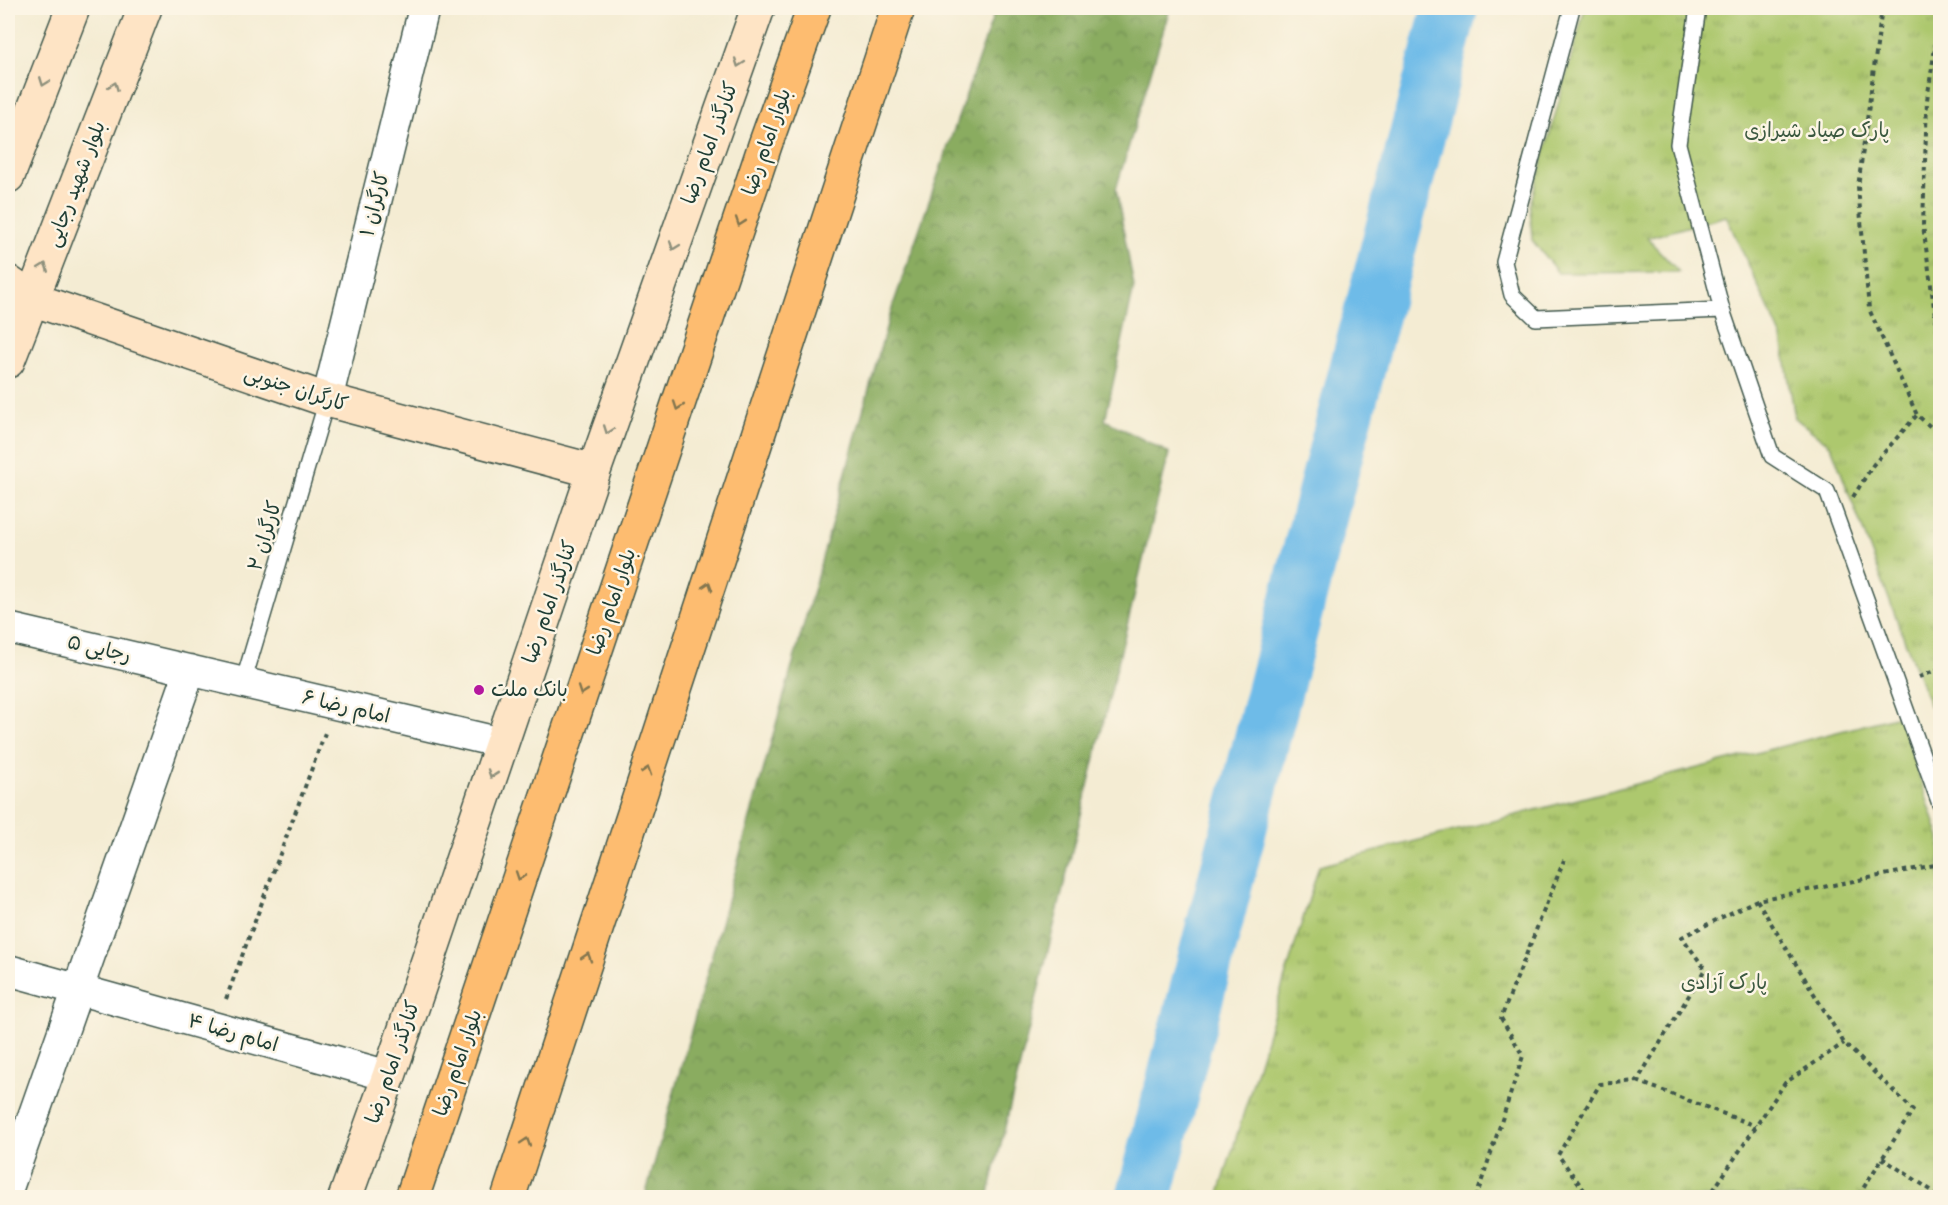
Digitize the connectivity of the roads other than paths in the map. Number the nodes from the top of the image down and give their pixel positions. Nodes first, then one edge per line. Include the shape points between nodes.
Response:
1 (73, 8) edge
2 (145, 8) edge
3 (424, 8) edge
4 (759, 8) edge
5 (814, 8) edge
6 (1572, 8) edge
7 (1698, 8) edge
8 (899, 16) edge
9 (8, 176) edge
10 (20, 291) edge
11 (1722, 310) junction
12 (8, 361) edge
13 (327, 400) junction
14 (594, 471) junction
15 (8, 628) edge
16 (190, 670) junction
17 (243, 683) junction
18 (502, 743) junction
19 (1941, 804) edge
20 (8, 970) edge
21 (78, 989) junction
22 (389, 1076) junction
23 (8, 1188) edge
24 (345, 1197) edge
25 (412, 1197) edge
26 (508, 1197) edge

1 -> 9 street
10 -> 2 street, بلوار شهید رجایی
3 - 13 street, کارگران ۱
4 -> 14 street, کنارگذر امام رضا
5 -> 25 main road, بلوار امام رضا
6 - 11 lane via 1504,262 1512,295 1536,318
7 - 11 lane via 1678,144
26 -> 8 main road
10 - 12 street, بلوار شهید رجایی
10 - 13 street, کارگران جنوبی
11 - 19 lane via 1772,456 1827,491
13 - 14 street, کارگران جنوبی
13 - 17 lane, کارگران ۲
14 - 18 street, کنارگذر امام رضا
15 - 16 street, رجایی ۵
16 - 17 street, امام رضا ۶
16 - 21 street
17 - 18 street, امام رضا ۶
18 -> 22 street, کنارگذر امام رضا
20 - 21 street, امام رضا ۴
21 - 22 street, امام رضا ۴
21 - 23 street
22 - 24 street, کنارگذر امام رضا

